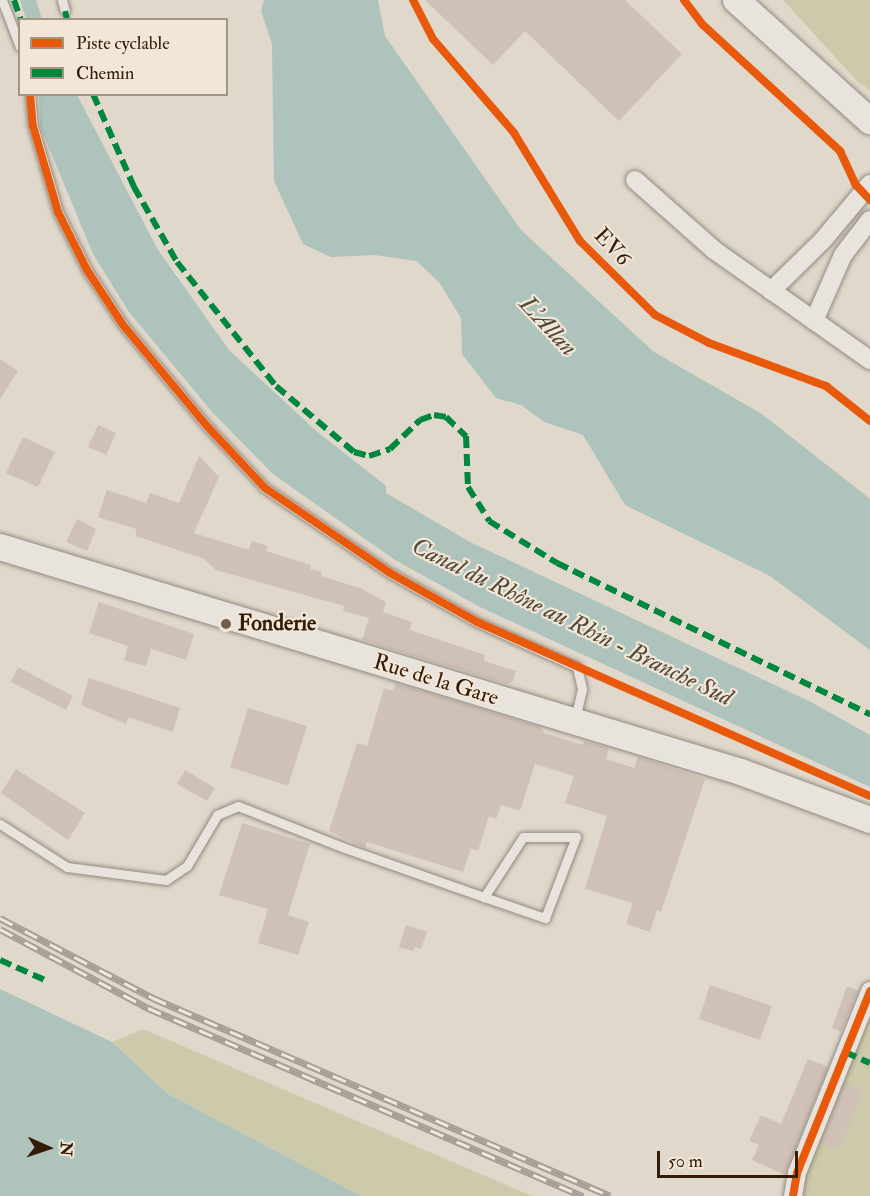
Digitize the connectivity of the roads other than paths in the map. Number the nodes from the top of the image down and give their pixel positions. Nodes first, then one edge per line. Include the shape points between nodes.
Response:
1 (2, 0) edge
2 (62, 0) edge
3 (736, 0) edge
4 (65, 12) dead end
5 (18, 42) edge
6 (30, 96) edge
7 (870, 121) edge
8 (635, 180) dead end
9 (870, 184) edge
10 (870, 220) edge
11 (771, 291) junction
12 (814, 321) junction
13 (870, 360) edge
14 (0, 547) edge
15 (574, 722) junction
16 (870, 820) edge
17 (0, 824) edge
18 (484, 897) junction
19 (870, 991) edge
20 (792, 1196) edge

1 - 5 lane
2 - 4 lane
3 - 7 main road
6 - 15 lane via 33,126 58,212 87,270 123,325 206,425 266,488 390,573 477,621 577,667 582,689
8 - 11 street via 714,250
9 - 11 street via 823,240
10 - 12 street via 843,255
11 - 12 street
12 - 13 street
14 - 15 main road, Rue de la Gare
15 - 16 main road, Rue de la Gare via 741,772
17 - 18 lane via 67,867 166,880 187,866 217,815 238,806
18 - 18 lane via 545,918 576,837 523,837
19 - 20 street via 797,1173

